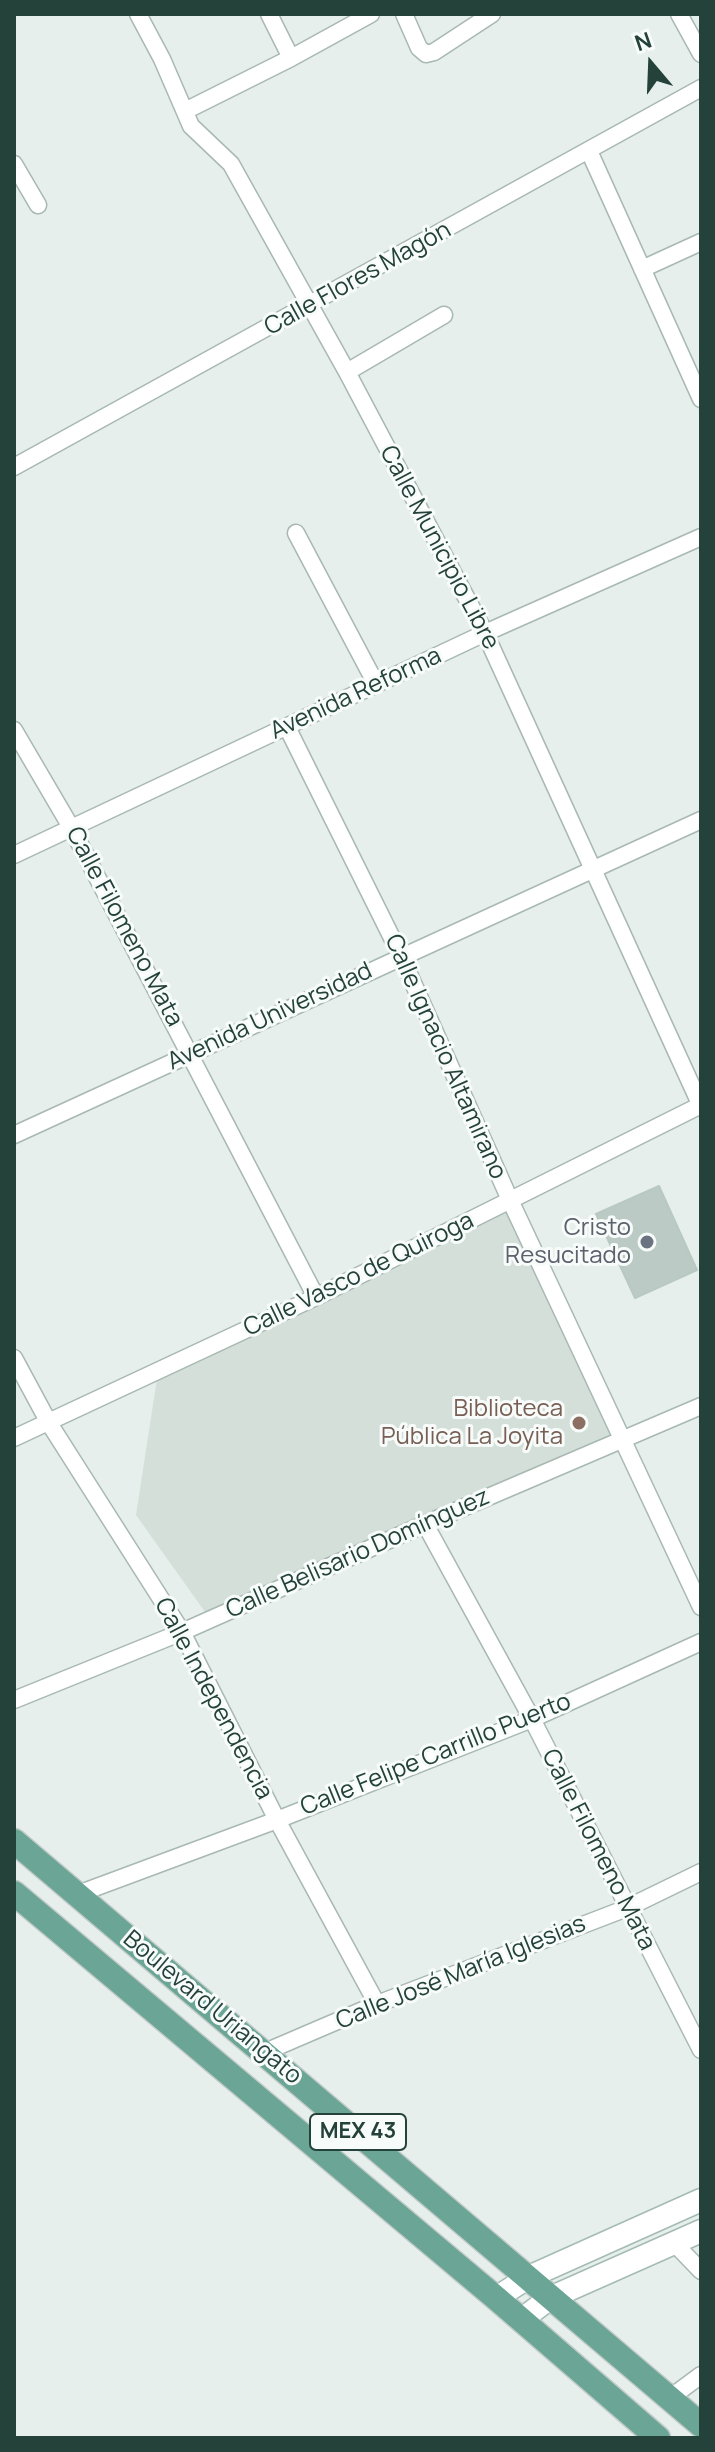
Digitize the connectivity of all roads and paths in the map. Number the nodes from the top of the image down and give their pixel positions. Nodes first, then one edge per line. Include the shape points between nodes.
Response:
1 (138, 14) edge
2 (269, 14) edge
3 (371, 14) edge
4 (404, 14) edge
5 (492, 14) edge
6 (679, 14) edge
7 (701, 54) edge
8 (291, 58) junction
9 (701, 88) edge
10 (185, 111) junction
11 (589, 151) junction
12 (14, 164) edge
13 (38, 205) dead end
14 (701, 242) edge
15 (642, 269) junction
16 (310, 305) junction
17 (444, 315) dead end
18 (347, 372) junction
19 (699, 388) edge
20 (14, 467) edge
21 (296, 533) dead end
22 (701, 537) edge
23 (485, 633) junction
24 (376, 684) junction
25 (287, 727) junction
26 (14, 730) edge
27 (701, 820) edge
28 (72, 829) junction
29 (14, 855) edge
30 (594, 867) junction
31 (401, 956) junction
32 (191, 1054) junction
33 (701, 1105) edge
34 (14, 1135) edge
35 (510, 1200) junction
36 (316, 1297) junction
37 (14, 1358) edge
38 (701, 1406) edge
39 (49, 1423) junction
40 (14, 1438) edge
41 (624, 1440) junction
42 (425, 1524) junction
43 (701, 1607) edge
44 (182, 1632) junction
45 (701, 1642) edge
46 (17, 1694) edge
47 (532, 1719) junction
48 (277, 1820) junction
49 (14, 1841) edge
50 (701, 1872) edge
51 (78, 1894) junction
52 (16, 1900) edge
53 (627, 1908) junction
54 (377, 2004) junction
55 (701, 2050) edge
56 (265, 2052) junction
57 (701, 2200) edge
58 (701, 2231) edge
59 (674, 2243) junction
60 (701, 2271) edge
61 (529, 2277) junction
62 (496, 2298) junction
63 (550, 2298) junction
64 (521, 2320) junction
65 (701, 2375) edge
66 (670, 2398) junction
67 (701, 2425) edge
68 (658, 2438) edge

1 - 10 street, Calle Municipio Libre
2 - 8 street
3 - 8 street
4 - 5 street via 426,54
6 - 7 street
8 - 10 street
9 - 11 street, Calle Flores Magón
10 - 16 street, Calle Municipio Libre via 191,126 231,164
11 - 15 street
11 - 16 street, Calle Flores Magón
12 - 13 street
14 - 15 street
15 - 19 street
16 - 18 street, Calle Municipio Libre
16 - 20 street, Calle Flores Magón
17 - 18 street
18 - 23 street, Calle Municipio Libre
21 - 24 street
22 - 23 street, Avenida Reforma
23 - 24 street, Avenida Reforma
23 - 30 street, Calle Municipio Libre
24 - 25 street, Avenida Reforma
25 - 28 street, Avenida Reforma
25 - 31 street, Calle Ignacio Altamirano
26 - 28 street, Calle Filomeno Mata
27 - 30 street, Avenida Universidad
28 - 29 street, Avenida Reforma
28 - 32 street, Calle Filomeno Mata
30 - 31 street, Avenida Universidad
30 - 33 street, Calle Municipio Libre
31 - 32 street, Avenida Universidad
31 - 35 street, Calle Ignacio Altamirano
32 - 34 street, Avenida Universidad
32 - 36 street, Calle Filomeno Mata
33 - 35 street, Calle Vasco de Quiroga
35 - 36 street, Calle Vasco de Quiroga
35 - 41 street, Calle Ignacio Altamirano
36 - 39 street, Calle Vasco de Quiroga
37 - 39 street, Calle Independencia
38 - 41 street, Calle Belisario Domínguez
39 - 40 street, Calle Vasco de Quiroga
39 - 44 street, Calle Independencia
41 - 42 street, Calle Belisario Domínguez
41 - 43 street, Calle Ignacio Altamirano
42 - 44 street, Calle Belisario Domínguez
42 - 47 street, Calle Filomeno Mata
44 - 46 street, Calle Belisario Domínguez
44 - 48 street, Calle Independencia
45 - 47 street, Calle Felipe Carrillo Puerto
47 - 48 street, Calle Felipe Carrillo Puerto
47 - 53 street, Calle Filomeno Mata
48 - 51 street, Calle Felipe Carrillo Puerto
48 - 54 street, Calle Independencia
49 - 51 main road, Boulevard Uriangato / MEX 43
50 - 53 street, Calle José María Iglesias
51 - 56 main road, Boulevard Uriangato / MEX 43
52 - 62 main road, Boulevard Uriangato / MEX 43
53 - 54 street, Calle José María Iglesias
53 - 55 street, Calle Filomeno Mata
54 - 56 street, Calle José María Iglesias
56 - 61 main road, Boulevard Uriangato / MEX 43
57 - 61 street
58 - 59 street
59 - 60 street
59 - 63 street
61 - 62 street
61 - 63 main road, Boulevard Uriangato / MEX 43
62 - 64 main road, Boulevard Uriangato / MEX 43
63 - 64 street
63 - 66 main road, Boulevard Uriangato / MEX 43
64 - 68 main road, Boulevard Uriangato / MEX 43
65 - 66 street
66 - 67 main road, Boulevard Uriangato / MEX 43

